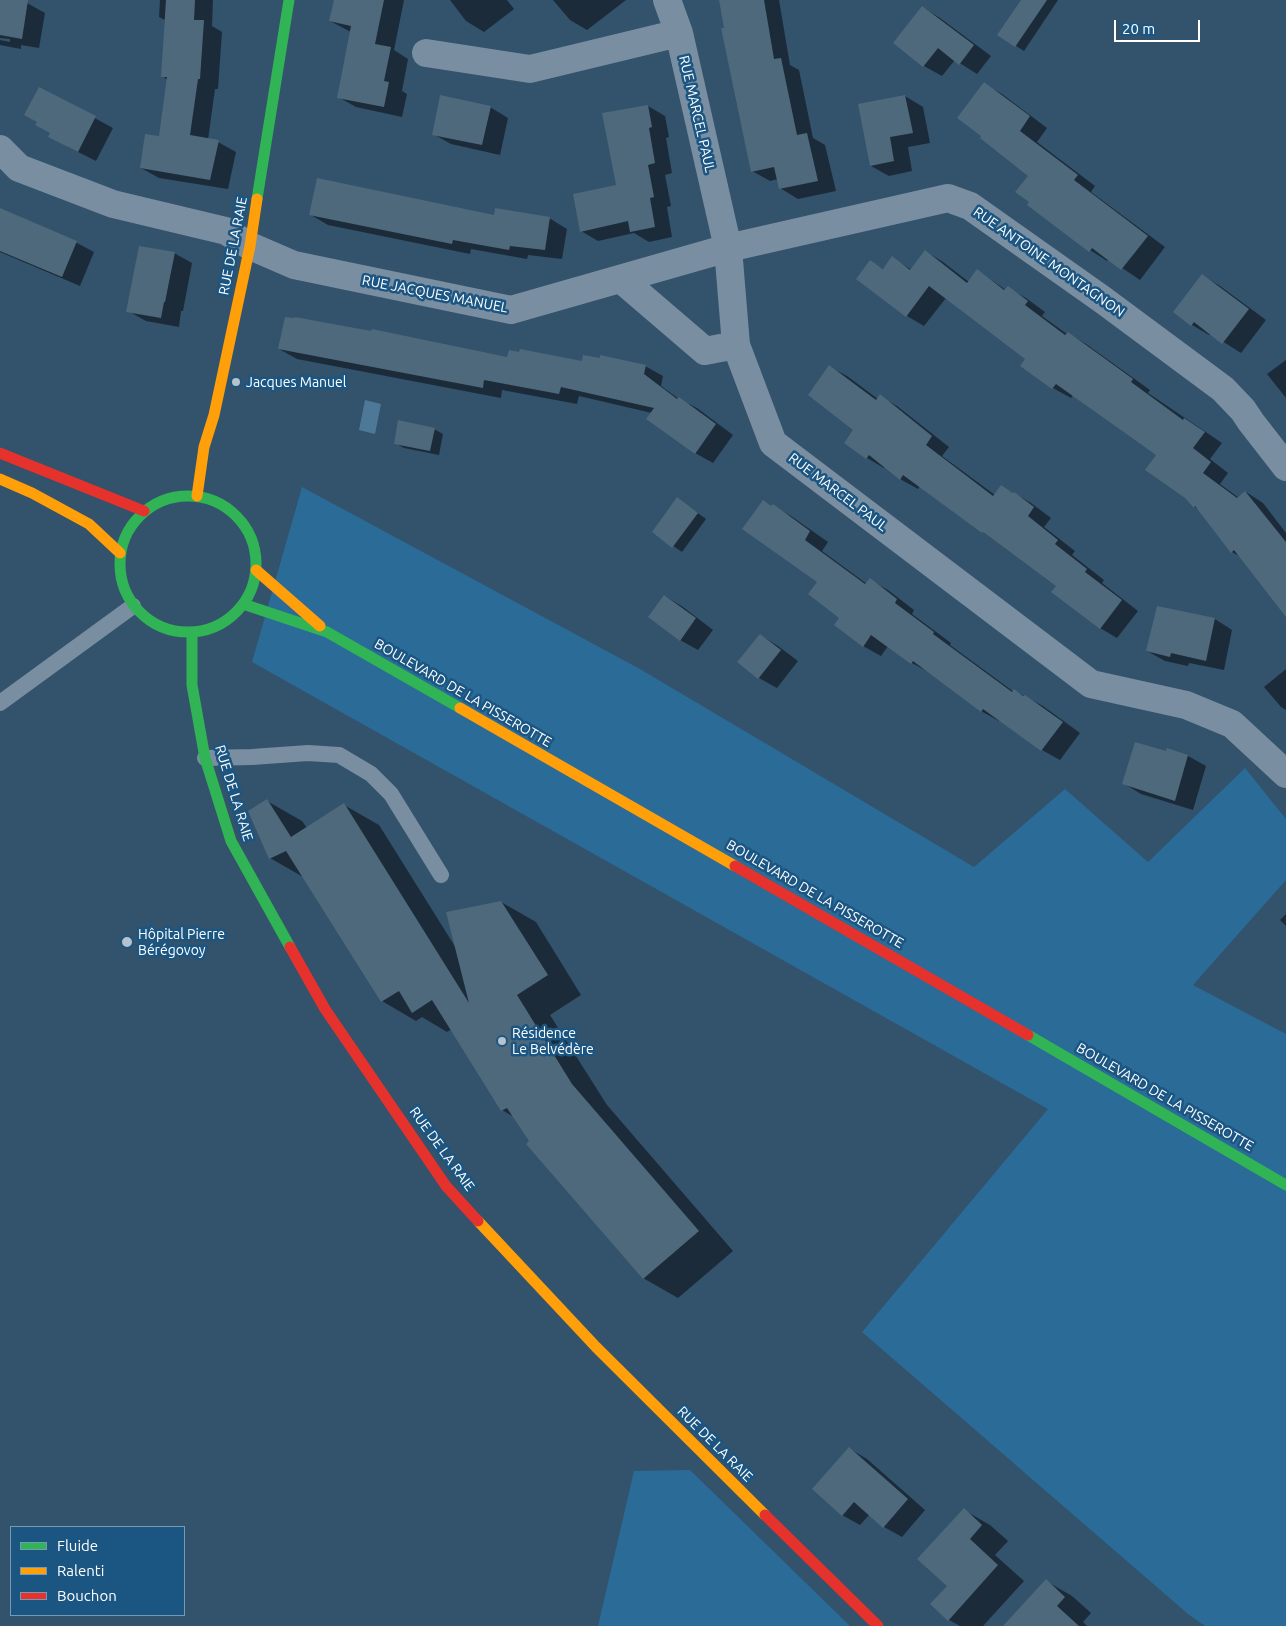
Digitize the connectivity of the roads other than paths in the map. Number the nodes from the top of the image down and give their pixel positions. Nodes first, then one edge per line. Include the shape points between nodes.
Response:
1 (289, 0) edge
2 (667, 0) edge
3 (679, 33) junction
4 (426, 53) dead end
5 (0, 149) edge
6 (250, 246) junction
7 (728, 248) junction
8 (621, 279) junction
9 (736, 345) junction
10 (0, 453) edge
11 (1286, 466) edge
12 (0, 479) edge
13 (197, 496) junction
14 (144, 511) junction
15 (120, 553) junction
16 (256, 570) junction
17 (243, 604) junction
18 (133, 606) junction
19 (327, 632) junction
20 (192, 633) junction
21 (0, 702) edge
22 (206, 758) junction
23 (1286, 774) edge
24 (441, 876) dead end
25 (1286, 1185) edge
26 (878, 1626) edge

1 - 6 street, RUE DE LA RAIE
2 - 3 street, RUE MARCEL PAUL
3 - 4 street via 530,69
3 - 7 street, RUE MARCEL PAUL
5 - 6 street, RUE JACQUES MANUEL via 19,168 96,198 226,231
6 - 8 street, RUE JACQUES MANUEL via 294,265 511,310
6 - 13 street, RUE DE LA RAIE via 214,415 204,447
7 - 8 street, RUE JACQUES MANUEL
7 - 9 street, RUE MARCEL PAUL
7 - 11 street, RUE ANTOINE MONTAGNON via 948,198 970,206 1224,389
8 - 9 street via 705,351
9 - 23 street, RUE MARCEL PAUL via 773,443 1091,684 1186,705 1232,724
10 - 14 street
12 - 15 street via 88,524
13 - 14 street via 169,498
13 - 16 street via 222,504 241,521 253,544
14 - 15 street via 128,530
15 - 18 street via 121,581
16 - 17 street
16 - 19 street, BOULEVARD DE LA PISSEROTTE
17 - 19 street, BOULEVARD DE LA PISSEROTTE
17 - 20 street via 221,624
18 - 20 street via 159,627
18 - 21 lane
19 - 25 street, BOULEVARD DE LA PISSEROTTE
20 - 22 street, RUE DE LA RAIE via 192,685
22 - 24 lane via 308,753 339,755 371,774 391,794
22 - 26 street, RUE DE LA RAIE via 231,841 325,1008 446,1186 596,1347

